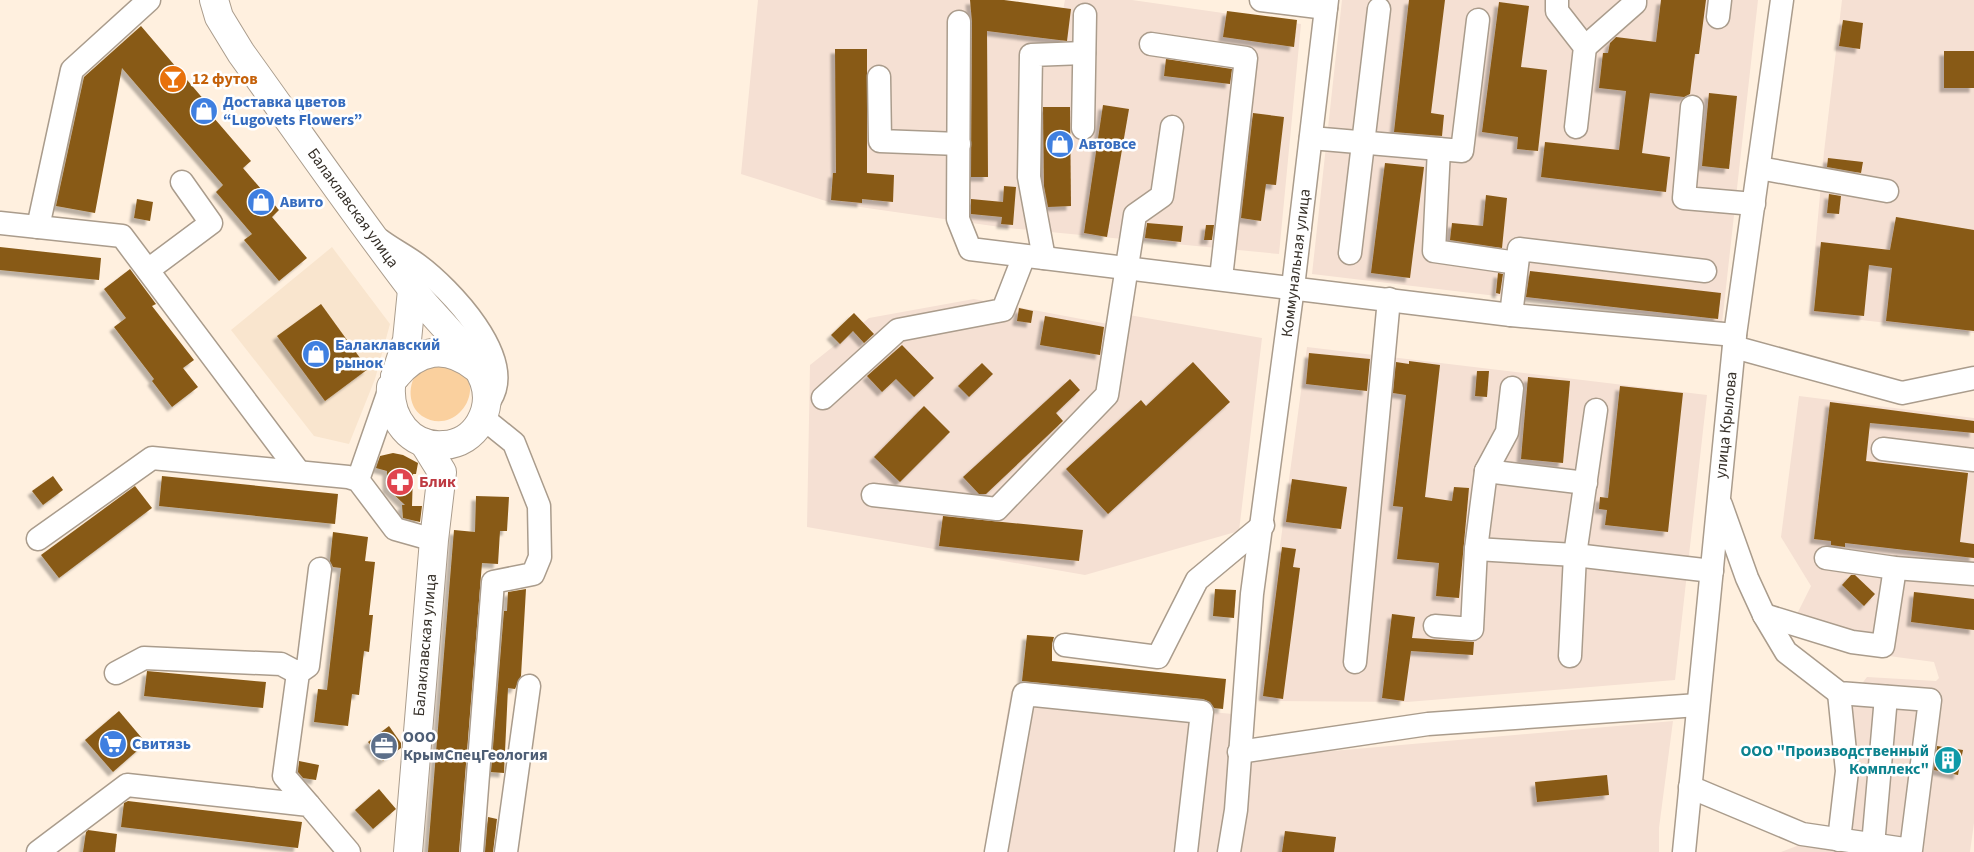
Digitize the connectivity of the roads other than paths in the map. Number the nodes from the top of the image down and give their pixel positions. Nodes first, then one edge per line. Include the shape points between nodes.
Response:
1 (149, 0) edge
2 (214, 0) edge
3 (1261, 0) edge
4 (1557, 0) edge
5 (1635, 0) edge
6 (1782, 0) edge
7 (1327, 4) edge
8 (1379, 9) dead end
9 (1085, 15) dead end
10 (1478, 20) dead end
11 (959, 22) dead end
12 (1151, 44) dead end
13 (1585, 47) junction
14 (1084, 53) junction
15 (879, 77) dead end
16 (1692, 107) dead end
17 (1172, 127) dead end
18 (1576, 127) dead end
19 (1083, 128) dead end
20 (1311, 138) junction
21 (1363, 142) junction
22 (959, 144) junction
23 (1439, 149) junction
24 (1759, 168) junction
25 (182, 182) dead end
26 (1887, 191) dead end
27 (1754, 204) junction
28 (0, 223) edge
29 (38, 227) junction
30 (374, 236) junction
31 (1350, 254) dead end
32 (1034, 257) junction
33 (1517, 263) junction
34 (1128, 269) junction
35 (148, 270) junction
36 (1706, 271) dead end
37 (1221, 278) junction
38 (1293, 287) junction
39 (412, 290) junction
40 (1389, 299) junction
41 (1511, 315) junction
42 (1735, 341) junction
43 (476, 369) junction
44 (1974, 378) edge
45 (393, 382) junction
46 (1512, 388) dead end
47 (823, 398) dead end
48 (1596, 410) dead end
49 (485, 412) junction
50 (421, 441) junction
51 (455, 443) junction
52 (372, 444) junction
53 (1883, 449) dead end
54 (1974, 460) edge
55 (1486, 471) junction
56 (299, 472) junction
57 (442, 472) junction
58 (358, 480) junction
59 (1586, 483) junction
60 (873, 495) dead end
61 (1719, 500) junction
62 (1262, 525) junction
63 (38, 539) dead end
64 (434, 540) junction
65 (1476, 549) junction
66 (1575, 555) junction
67 (1826, 558) dead end
68 (1895, 568) junction
69 (320, 569) dead end
70 (1712, 571) junction
71 (1974, 574) edge
72 (1764, 614) junction
73 (1435, 626) dead end
74 (1065, 645) dead end
75 (1570, 656) dead end
76 (1355, 662) dead end
77 (116, 673) dead end
78 (298, 673) junction
79 (529, 686) dead end
80 (1839, 693) junction
81 (1886, 697) junction
82 (1698, 705) junction
83 (1239, 752) junction
84 (1847, 771) junction
85 (1879, 777) junction
86 (1690, 787) junction
87 (309, 806) junction
88 (66, 830) junction
89 (1839, 840) junction
90 (1873, 845) junction
91 (38, 852) edge
92 (64, 852) edge
93 (349, 852) edge
94 (408, 852) edge
95 (472, 852) edge
96 (506, 852) edge
97 (996, 852) edge
98 (1186, 852) edge
99 (1229, 852) edge
100 (1684, 852) edge

1 - 29 street via 72,70
2 - 30 main road, Балаклавская улица via 219,17 241,53
3 - 7 street
4 - 13 street via 1557,11
5 - 13 street
6 - 24 street, улица Крылова
7 - 20 street, Коммунальная улица
8 - 21 street
9 - 14 street
10 - 23 street via 1462,151
11 - 22 street
12 - 37 street via 1246,58
13 - 18 street
14 - 19 street
14 - 32 street via 1031,55 1030,177
15 - 22 street via 880,141
16 - 27 street via 1684,198
17 - 34 street via 1162,196 1135,215
20 - 21 street
20 - 38 street, Коммунальная улица
21 - 23 street
21 - 31 street
22 - 32 street via 958,219 970,248
23 - 33 street via 1434,251
24 - 26 street
24 - 27 street, улица Крылова
25 - 35 street via 211,223
27 - 42 street, улица Крылова
28 - 29 street
29 - 35 street via 122,236
30 - 39 main road, Балаклавская улица
30 - 49 street via 434,278 483,336 495,368 493,396
32 - 34 street
32 - 47 street via 1003,310 898,330
33 - 36 street via 1518,249
33 - 41 street
34 - 37 street
34 - 60 street via 1107,395 997,509
35 - 56 street
37 - 38 street
38 - 40 street
38 - 62 street, Коммунальная улица
39 - 43 main road, Балаклавская улица
39 - 45 main road via 407,340
40 - 41 street
40 - 76 street
41 - 42 street
42 - 44 street via 1902,393
42 - 61 street, улица Крылова
43 - 45 main road via 449,353 433,352 418,356 405,365
43 - 49 main road, Балаклавская улица via 487,392
45 - 50 main road via 392,408 396,418 409,434
45 - 52 street
46 - 55 street via 1507,432
48 - 59 street
49 - 51 main road via 472,434
49 - 95 street via 514,443 539,506 540,557 533,574 493,582
50 - 51 main road via 436,445
50 - 52 street via 394,437
50 - 57 main road
51 - 57 main road, Балаклавская улица
52 - 58 street
53 - 54 street
55 - 59 street
55 - 65 street
56 - 58 street via 342,475
56 - 63 street via 152,458
57 - 64 main road, Балаклавская улица
58 - 64 street via 395,529
59 - 66 street
61 - 70 street, улица Крылова
61 - 72 street via 1747,578
62 - 74 street via 1196,582 1158,657
62 - 83 street, Коммунальная улица via 1252,594
64 - 94 main road, Балаклавская улица
65 - 66 street
65 - 73 street via 1472,629
66 - 70 street
66 - 75 street
67 - 68 street
68 - 71 street
68 - 72 street via 1883,646 1852,642
69 - 78 street via 308,666
70 - 82 street, улица Крылова
72 - 80 street via 1786,652
77 - 78 street via 144,658 281,664
78 - 87 street via 284,776
79 - 96 street
80 - 81 street
80 - 84 street
81 - 85 street
81 - 90 street via 1930,700 1911,850
82 - 83 street via 1428,724
82 - 86 street, улица Крылова
83 - 99 street, Коммунальная улица via 1236,810
84 - 85 street
84 - 89 street
85 - 90 street
86 - 89 street via 1802,834
86 - 100 street, улица Крылова
87 - 88 street via 127,785
87 - 93 street
88 - 91 street
88 - 92 street
89 - 90 street
97 - 98 street via 1024,694 1202,712

